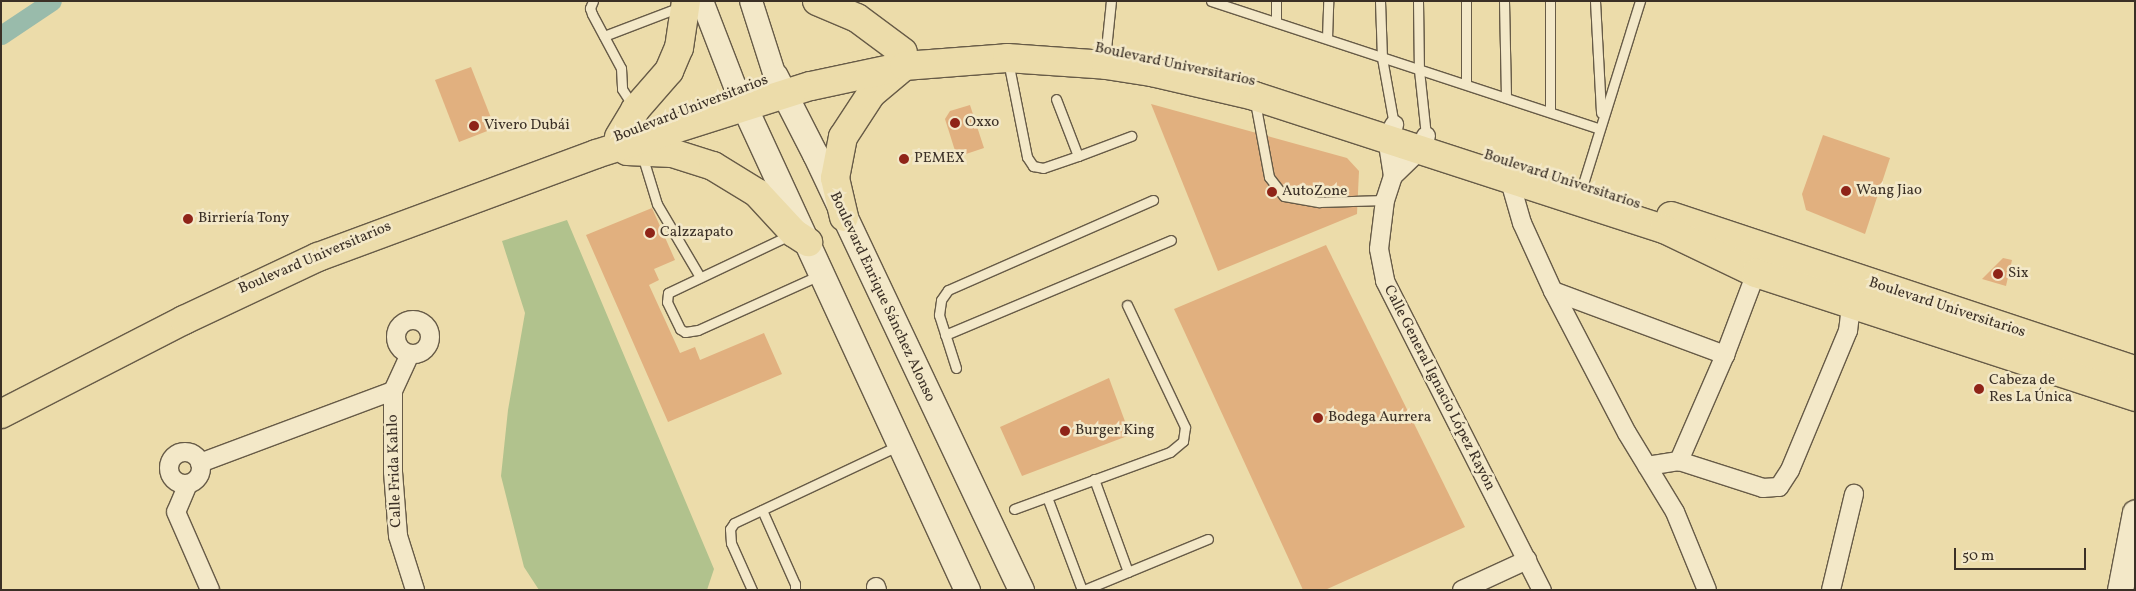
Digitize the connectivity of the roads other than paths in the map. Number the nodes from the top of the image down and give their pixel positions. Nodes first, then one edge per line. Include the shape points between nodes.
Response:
1 (593, 1) edge
2 (751, 1) edge
3 (817, 1) edge
4 (1110, 1) edge
5 (1211, 1) edge
6 (1276, 1) edge
7 (1328, 1) edge
8 (1380, 1) edge
9 (1418, 1) edge
10 (1466, 1) edge
11 (1504, 1) edge
12 (1550, 1) edge
13 (1595, 1) edge
14 (1640, 1) edge
15 (692, 2) edge
16 (1276, 21) junction
17 (604, 36) junction
18 (1327, 38) junction
19 (1106, 49) junction
20 (1007, 58) junction
21 (1382, 58) junction
22 (904, 59) junction
23 (1419, 70) junction
24 (780, 84) junction
25 (1466, 84) junction
26 (1254, 96) junction
27 (741, 97) junction
28 (1506, 97) junction
29 (1056, 99) dead end
30 (635, 110) junction
31 (1550, 112) junction
32 (1601, 118) junction
33 (1598, 128) junction
34 (1391, 132) junction
35 (1131, 136) dead end
36 (1423, 143) junction
37 (630, 144) junction
38 (596, 154) junction
39 (1078, 156) junction
40 (1393, 176) junction
41 (1509, 178) junction
42 (1582, 187) junction
43 (1153, 200) dead end
44 (1385, 200) junction
45 (844, 216) junction
46 (1667, 222) junction
47 (801, 237) junction
48 (1171, 240) dead end
49 (1756, 273) junction
50 (822, 274) junction
51 (700, 278) junction
52 (1553, 291) junction
53 (1127, 305) dead end
54 (1851, 306) junction
55 (944, 335) junction
56 (410, 354) dead end
57 (1725, 355) junction
58 (956, 368) dead end
59 (2135, 370) edge
60 (393, 391) junction
61 (2135, 397) edge
62 (2, 411) edge
63 (900, 445) junction
64 (1679, 460) junction
65 (200, 463) junction
66 (1647, 466) junction
67 (1094, 479) junction
68 (188, 484) junction
69 (1854, 494) dead end
70 (1047, 497) junction
71 (1014, 509) dead end
72 (762, 510) junction
73 (2135, 512) edge
74 (1208, 538) dead end
75 (1527, 560) junction
76 (1128, 572) junction
77 (1104, 586) edge
78 (210, 590) edge
79 (415, 590) edge
80 (752, 590) edge
81 (795, 590) edge
82 (966, 590) edge
83 (1021, 590) edge
84 (1083, 590) edge
85 (1462, 590) edge
86 (1542, 590) edge
87 (1707, 590) edge
88 (1832, 590) edge
89 (2120, 590) edge

1 - 17 lane via 590,8
2 - 24 street, Boulevard Enrique Sánchez Alonso
3 - 22 main road via 857,18
4 - 19 lane
5 - 16 lane
6 - 16 lane
7 - 18 lane
8 - 21 lane
9 - 23 lane
10 - 25 lane
11 - 28 lane
12 - 31 lane
13 - 32 lane
14 - 32 lane
15 - 17 lane
15 - 27 street
15 - 30 main road via 670,71
16 - 18 lane
17 - 30 lane via 621,68 622,89
18 - 21 lane
19 - 22 main road, Boulevard Universitarios via 1042,42 974,42
19 - 34 main road, Boulevard Universitarios via 1237,77
20 - 22 main road, Boulevard Universitarios
20 - 26 main road, Boulevard Universitarios via 1098,64 1152,72
20 - 39 lane via 1027,157 1033,166 1043,168
21 - 23 lane
21 - 34 lane
22 - 24 main road, Boulevard Universitarios via 802,74
22 - 45 main road via 872,94 843,137 835,178
23 - 25 lane
23 - 36 lane
24 - 27 main road, Boulevard Universitarios
24 - 45 main road, Boulevard Enrique Sánchez Alonso
25 - 28 lane
26 - 34 main road, Boulevard Universitarios
26 - 44 lane via 1269,177 1284,196 1319,202
27 - 37 main road, Boulevard Universitarios
27 - 38 main road, Boulevard Universitarios
27 - 47 main road
28 - 31 lane
29 - 39 lane
30 - 37 main road
31 - 33 lane
32 - 33 lane
33 - 42 lane
34 - 36 main road, Boulevard Universitarios
34 - 40 street
35 - 39 lane
36 - 40 street
36 - 41 main road, Boulevard Universitarios
36 - 42 main road, Boulevard Universitarios
37 - 38 main road
37 - 47 main road via 713,166 757,193
37 - 51 lane via 657,204
37 - 62 main road, Boulevard Universitarios via 330,249 256,282
38 - 62 main road, Boulevard Universitarios via 318,257
40 - 44 street, Calle General Ignacio López Rayón
41 - 46 main road, Boulevard Universitarios
41 - 52 street via 1522,223
42 - 46 main road, Boulevard Universitarios
43 - 55 lane via 954,285 944,294 939,307
44 - 75 street, Calle General Ignacio López Rayón via 1379,249 1385,281
45 - 83 main road, Boulevard Enrique Sánchez Alonso
46 - 49 main road, Boulevard Universitarios
46 - 59 main road, Boulevard Universitarios
47 - 50 main road
47 - 51 lane
48 - 55 lane
49 - 54 main road, Boulevard Universitarios
49 - 57 street
50 - 51 lane via 698,330 685,332 680,329 667,298 672,290
50 - 63 main road
52 - 57 street
52 - 66 street
53 - 67 lane via 1185,427 1185,436 1177,449
54 - 61 main road, Boulevard Universitarios
54 - 64 street via 1848,331 1790,470 1778,487 1763,488
55 - 58 lane
56 - 60 street, Calle Frida Kahlo
57 - 64 street
60 - 65 street
60 - 79 street, Calle Frida Kahlo via 394,508 398,536
63 - 72 lane
63 - 82 main road
64 - 66 street
65 - 68 street via 200,474
65 - 68 street via 194,454 184,451 171,458 170,475 178,483
66 - 87 street via 1675,512
67 - 70 lane
67 - 76 lane
68 - 78 street via 176,512
69 - 88 street
70 - 71 lane
70 - 84 lane
72 - 80 lane via 739,518 730,528 731,543
72 - 81 lane via 794,581
73 - 89 main road
74 - 76 lane
75 - 85 street
75 - 86 street, Calle General Ignacio López Rayón
76 - 77 lane
77 - 84 lane

